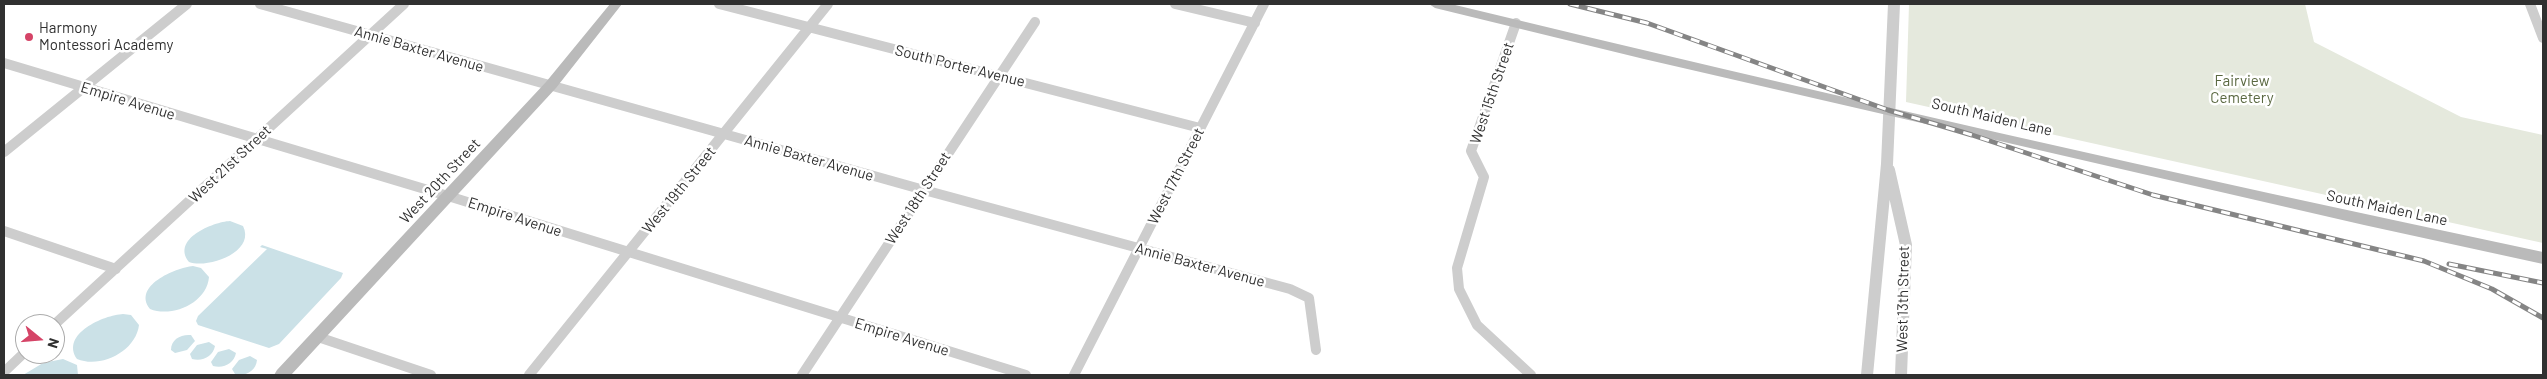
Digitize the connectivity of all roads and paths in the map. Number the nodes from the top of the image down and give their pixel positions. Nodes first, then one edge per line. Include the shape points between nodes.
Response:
1 (187, 4) edge
2 (260, 4) edge
3 (404, 4) edge
4 (616, 4) edge
5 (719, 4) edge
6 (828, 4) edge
7 (1175, 4) edge
8 (1264, 4) edge
9 (1435, 4) edge
10 (1894, 4) edge
11 (2530, 4) edge
12 (1035, 22) dead end
13 (1255, 23) junction
14 (1516, 23) junction
15 (809, 27) junction
16 (370, 35) junction
17 (2543, 38) edge
18 (4, 63) edge
19 (999, 76) junction
20 (550, 85) junction
21 (84, 87) junction
22 (1888, 110) junction
23 (1200, 128) junction
24 (724, 134) junction
25 (256, 140) junction
26 (4, 152) edge
27 (1887, 164) junction
28 (924, 190) junction
29 (448, 196) junction
30 (4, 230) edge
31 (1139, 248) junction
32 (628, 253) junction
33 (2543, 258) edge
34 (116, 269) junction
35 (65, 315) edge
36 (840, 318) junction
37 (318, 337) junction
38 (1316, 350) dead end
39 (15, 362) edge
40 (4, 372) edge
41 (282, 375) edge
42 (431, 375) edge
43 (529, 375) edge
44 (802, 375) edge
45 (1026, 375) edge
46 (1074, 375) edge
47 (1531, 375) edge
48 (1867, 375) edge
49 (1901, 375) edge

1 - 21 street
2 - 16 street, Annie Baxter Avenue
3 - 16 street, West 21st Street
4 - 20 main road, West 20th Street
5 - 15 street, South Porter Avenue
6 - 15 street, West 19th Street
7 - 13 street
8 - 13 street, West 17th Street
9 - 14 main road, South Maiden Lane
10 - 22 street, West 13th Street
11 - 17 street
12 - 19 street, West 18th Street
13 - 23 street, West 17th Street
14 - 22 main road, South Maiden Lane
14 - 47 street, West 15th Street via 1471,151 1484,177 1457,268 1459,289 1470,314 1487,336
15 - 19 street, South Porter Avenue
15 - 24 street, West 19th Street
16 - 20 street, Annie Baxter Avenue
16 - 25 street, West 21st Street
18 - 21 street, Empire Avenue
19 - 23 street, South Porter Avenue
19 - 28 street, West 18th Street
20 - 24 street, Annie Baxter Avenue
20 - 29 main road, West 20th Street
21 - 25 street, Empire Avenue
21 - 26 street
22 - 27 street, West 13th Street
22 - 33 main road, South Maiden Lane
23 - 31 street, West 17th Street
24 - 28 street, Annie Baxter Avenue
24 - 32 street, West 19th Street
25 - 29 street, Empire Avenue
25 - 34 street, West 21st Street
27 - 48 street, West 13th Street
27 - 49 street, West 13th Street via 1906,246
28 - 31 street, Annie Baxter Avenue
28 - 36 street, West 18th Street
29 - 32 street, Empire Avenue
29 - 37 main road, West 20th Street
30 - 34 street
31 - 38 street, Annie Baxter Avenue via 1302,294 1308,298 1311,307
31 - 46 street, West 17th Street
32 - 36 street, Empire Avenue
32 - 43 street, West 19th Street
34 - 35 street, West 21st Street
36 - 44 street, West 18th Street
36 - 45 street, Empire Avenue
37 - 41 main road, West 20th Street
37 - 42 street
39 - 40 street

